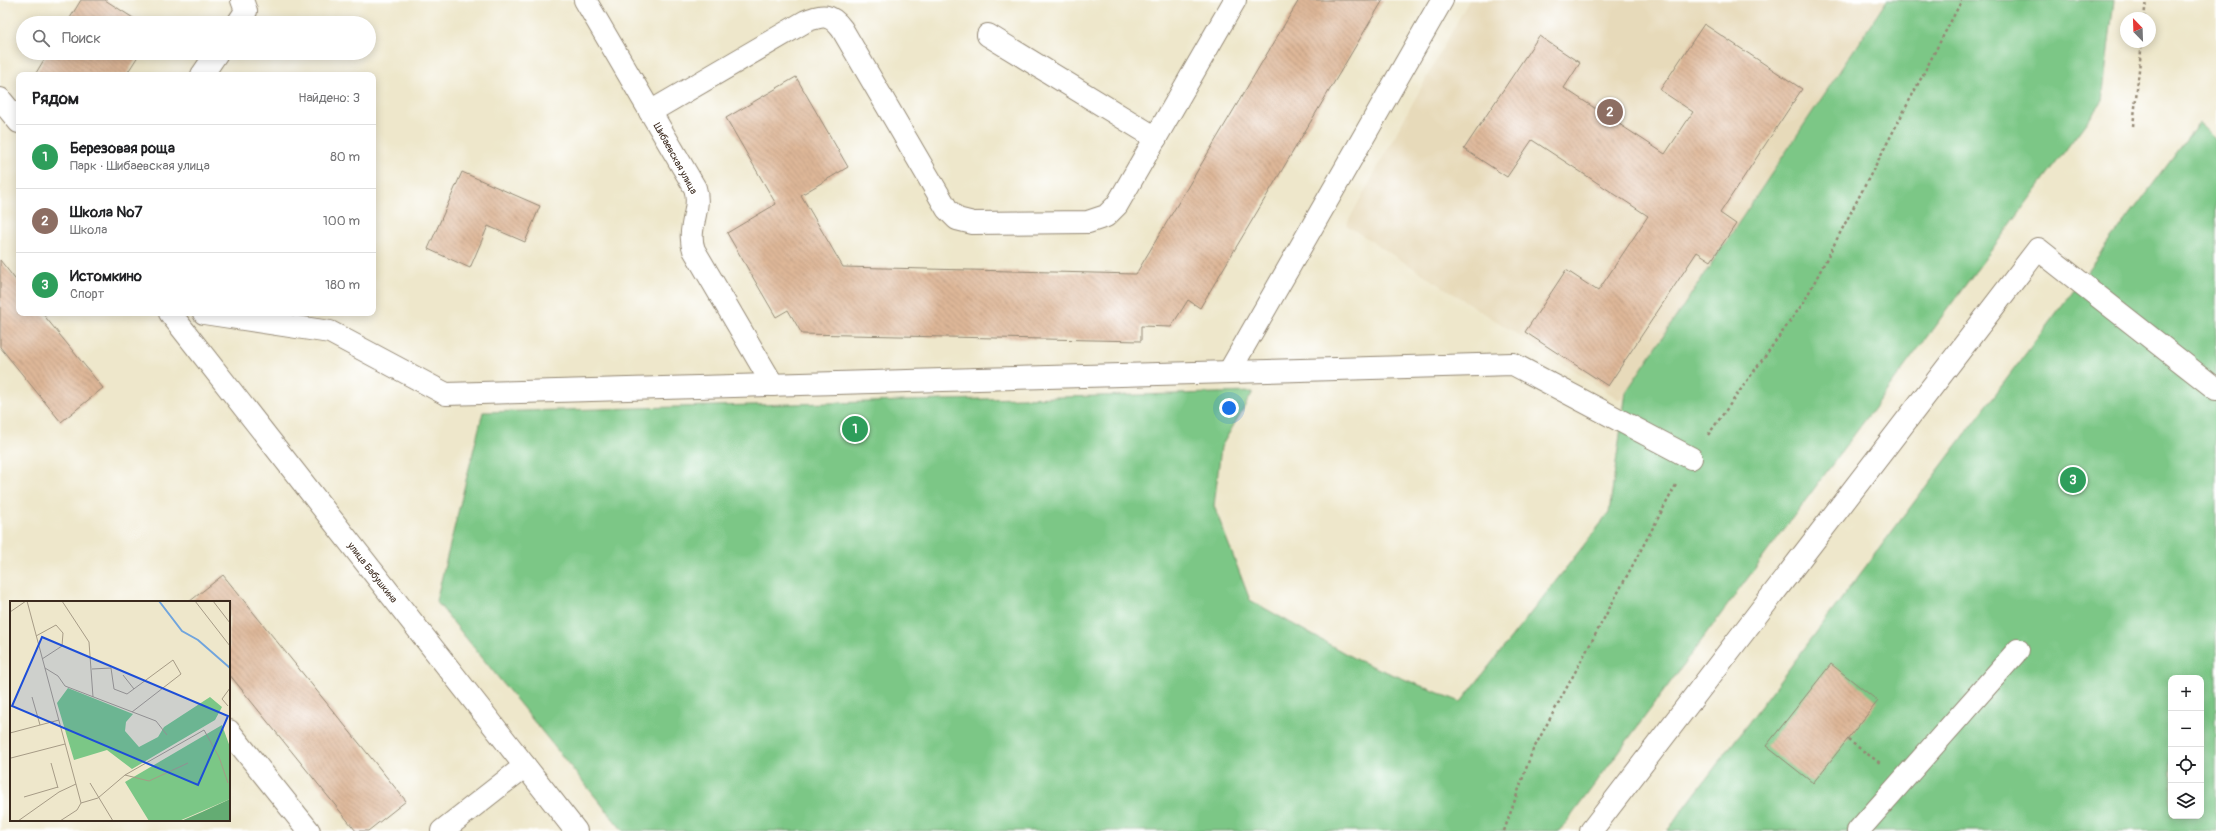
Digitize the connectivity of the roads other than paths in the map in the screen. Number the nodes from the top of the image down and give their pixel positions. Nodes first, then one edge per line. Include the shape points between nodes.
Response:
1 (242, 0) edge
2 (585, 0) edge
3 (1235, 0) edge
4 (1442, 0) edge
5 (243, 16) edge
6 (988, 35) dead end
7 (212, 60) edge
8 (204, 72) edge
9 (0, 99) edge
10 (650, 112) junction
11 (16, 118) edge
12 (1156, 138) junction
13 (172, 316) edge
14 (224, 316) edge
15 (1229, 372) junction
16 (773, 385) junction
17 (2216, 389) edge
18 (1691, 458) road end
19 (2018, 650) dead end
20 (230, 732) edge
21 (525, 766) junction
22 (309, 831) edge
23 (442, 831) edge
24 (576, 831) edge
25 (1591, 831) edge
26 (1858, 831) edge

1 - 5 street via 246,11
2 - 10 street, Шибаевская улица
3 - 12 street
4 - 15 street
6 - 12 street
7 - 8 street
9 - 11 street
10 - 12 street via 806,21 820,16 834,19 842,29 947,209 957,219 973,223 1088,222 1106,216 1118,205
10 - 16 street, Шибаевская улица via 698,197 691,230 694,250
13 - 21 street, улица Бабушкина
14 - 16 street via 330,332 446,394
15 - 16 street
15 - 18 street via 1513,364
17 - 25 street via 2038,250
19 - 26 street
20 - 22 street
21 - 23 street
21 - 24 street, улица Бабушкина

